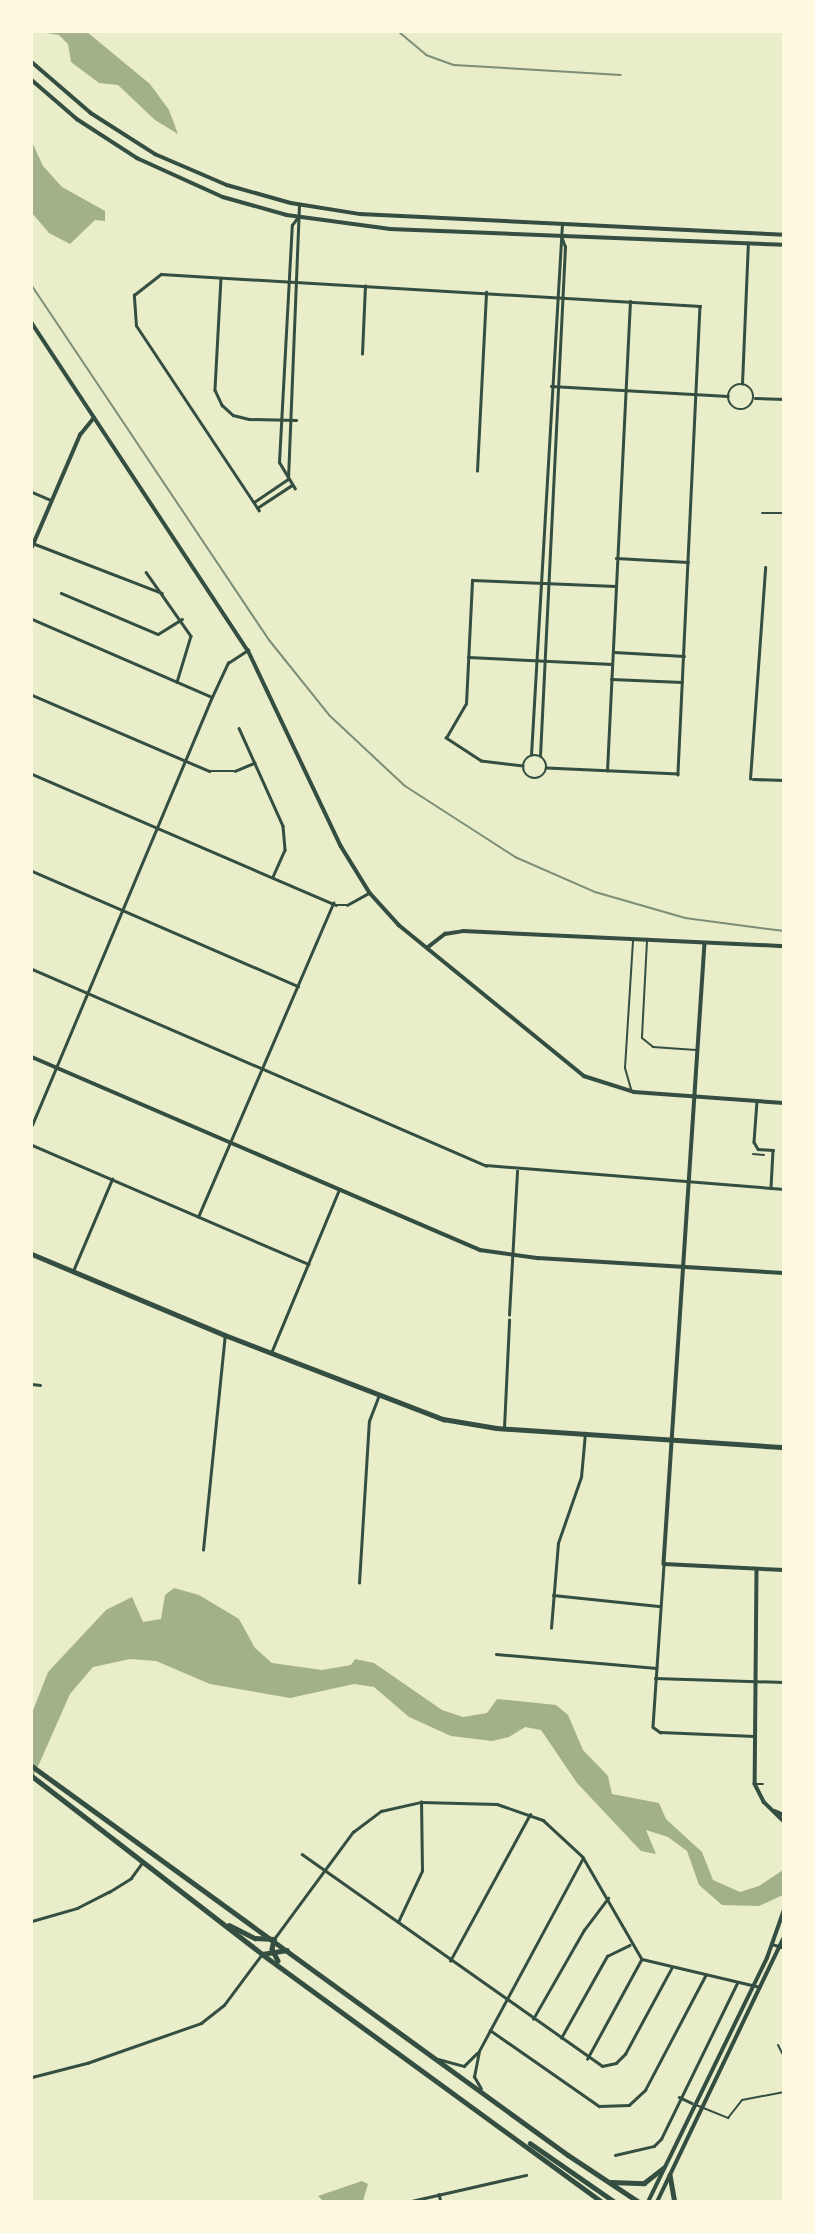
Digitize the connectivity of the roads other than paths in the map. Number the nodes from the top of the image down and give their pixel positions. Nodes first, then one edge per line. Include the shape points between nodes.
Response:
1 (32, 62) edge
2 (32, 79) edge
3 (299, 205) junction
4 (298, 217) junction
5 (562, 224) junction
6 (757, 233) junction
7 (783, 234) edge
8 (561, 236) junction
9 (748, 243) junction
10 (783, 246) edge
11 (221, 278) junction
12 (289, 283) junction
13 (297, 283) junction
14 (365, 286) junction
15 (486, 292) junction
16 (556, 296) junction
17 (562, 297) junction
18 (630, 301) junction
19 (32, 323) edge
20 (362, 354) dead end
21 (742, 384) junction
22 (551, 386) junction
23 (558, 387) junction
24 (626, 391) junction
25 (695, 394) junction
26 (728, 396) junction
27 (754, 398) junction
28 (783, 400) edge
29 (95, 417) junction
30 (289, 420) junction
31 (296, 420) dead end
32 (282, 421) junction
33 (477, 471) dead end
34 (288, 480) junction
35 (32, 492) edge
36 (52, 500) junction
37 (254, 502) junction
38 (545, 510) junction
39 (552, 510) junction
40 (762, 513) dead end
41 (783, 513) edge
42 (32, 545) edge
43 (616, 558) junction
44 (688, 562) junction
45 (765, 568) dead end
46 (146, 572) dead end
47 (541, 583) junction
48 (548, 583) junction
49 (615, 586) junction
50 (61, 593) dead end
51 (162, 593) junction
52 (182, 618) junction
53 (32, 620) edge
54 (248, 650) junction
55 (612, 652) junction
56 (684, 656) junction
57 (468, 657) junction
58 (536, 660) junction
59 (545, 660) junction
60 (612, 664) junction
61 (611, 679) junction
62 (177, 682) junction
63 (682, 682) junction
64 (32, 695) edge
65 (212, 697) junction
66 (239, 728) dead end
67 (531, 755) junction
68 (540, 756) junction
69 (184, 761) junction
70 (254, 763) junction
71 (523, 766) junction
72 (547, 768) junction
73 (607, 771) junction
74 (32, 774) edge
75 (783, 780) edge
76 (157, 827) junction
77 (32, 872) edge
78 (272, 877) junction
79 (370, 893) junction
80 (333, 903) junction
81 (122, 910) junction
82 (633, 940) junction
83 (647, 940) junction
84 (705, 943) junction
85 (783, 946) edge
86 (427, 948) junction
87 (32, 970) edge
88 (298, 986) junction
89 (87, 993) junction
90 (698, 1050) junction
91 (32, 1057) edge
92 (55, 1068) junction
93 (262, 1068) junction
94 (634, 1093) junction
95 (695, 1098) junction
96 (757, 1101) junction
97 (783, 1103) edge
98 (32, 1125) edge
99 (32, 1145) edge
100 (230, 1145) junction
101 (753, 1154) dead end
102 (764, 1155) dead end
103 (517, 1171) junction
104 (112, 1179) junction
105 (689, 1183) junction
106 (771, 1188) junction
107 (783, 1189) edge
108 (338, 1192) junction
109 (198, 1217) junction
110 (32, 1254) edge
111 (513, 1255) junction
112 (308, 1264) junction
113 (685, 1266) junction
114 (73, 1271) junction
115 (783, 1273) edge
116 (225, 1335) junction
117 (271, 1353) junction
118 (32, 1384) edge
119 (40, 1385) dead end
120 (379, 1395) junction
121 (504, 1428) junction
122 (585, 1433) junction
123 (674, 1440) junction
124 (783, 1448) edge
125 (783, 1485) edge
126 (203, 1550) dead end
127 (664, 1564) junction
128 (757, 1569) junction
129 (783, 1570) edge
130 (359, 1583) dead end
131 (553, 1595) junction
132 (660, 1606) junction
133 (551, 1628) dead end
134 (496, 1654) dead end
135 (656, 1668) junction
136 (655, 1678) junction
137 (755, 1681) junction
138 (783, 1682) edge
139 (754, 1736) junction
140 (32, 1766) edge
141 (32, 1776) edge
142 (755, 1784) junction
143 (763, 1784) dead end
144 (421, 1801) junction
145 (773, 1811) junction
146 (530, 1813) junction
147 (783, 1815) edge
148 (783, 1821) edge
149 (302, 1854) dead end
150 (583, 1857) junction
151 (144, 1861) junction
152 (324, 1870) junction
153 (608, 1898) junction
154 (783, 1910) edge
155 (214, 1915) junction
156 (32, 1920) edge
157 (397, 1923) junction
158 (262, 1931) junction
159 (783, 1937) edge
160 (274, 1939) junction
161 (264, 1940) junction
162 (630, 1944) junction
163 (772, 1944) junction
164 (782, 1948) edge
165 (272, 1949) junction
166 (288, 1950) junction
167 (262, 1954) junction
168 (642, 1959) junction
169 (450, 1961) junction
170 (671, 1969) junction
171 (287, 1970) junction
172 (705, 1976) junction
173 (737, 1983) junction
174 (753, 1985) junction
175 (761, 1988) junction
176 (506, 2001) junction
177 (533, 2019) junction
178 (490, 2030) junction
179 (561, 2039) junction
180 (778, 2045) dead end
181 (479, 2051) junction
182 (783, 2057) edge
183 (436, 2058) junction
184 (587, 2059) junction
185 (32, 2077) edge
186 (482, 2092) junction
187 (783, 2092) edge
188 (679, 2097) junction
189 (692, 2103) junction
190 (700, 2107) junction
191 (508, 2130) junction
192 (615, 2155) dead end
193 (663, 2168) junction
194 (526, 2175) dead end
195 (670, 2175) junction
196 (600, 2178) junction
197 (439, 2194) junction
198 (407, 2202) edge
199 (441, 2202) edge
200 (602, 2202) edge
201 (615, 2202) edge
202 (639, 2202) edge
203 (648, 2202) edge
204 (657, 2202) edge
205 (675, 2202) edge

1 - 3 street via 91,113 155,154 227,185
2 - 4 street via 77,119 166,173 223,197
3 - 4 street
3 - 5 street via 360,214
4 - 8 street via 390,229
4 - 12 street via 292,225
4 - 13 street
5 - 6 street
5 - 8 street
6 - 7 street
6 - 9 street
8 - 9 street
8 - 16 street
8 - 17 street
9 - 10 street
9 - 21 street
11 - 12 street
11 - 32 street via 215,390 233,415
11 - 37 street via 161,274 134,295 133,316
12 - 13 street
12 - 32 street
13 - 14 street
13 - 30 street
14 - 15 street
14 - 20 street
15 - 16 street
15 - 33 street
16 - 17 street
16 - 22 street
17 - 18 street
17 - 23 street
18 - 24 street
18 - 25 street via 697,304
19 - 29 street
21 - 26 street
21 - 27 street
22 - 23 street
22 - 38 street
23 - 24 street
23 - 39 street
24 - 25 street
24 - 43 street
25 - 26 street
25 - 44 street
26 - 27 street via 732,407 740,410 748,408
27 - 28 street
29 - 36 street via 80,435
29 - 54 street
30 - 31 street
30 - 32 street
30 - 34 street
32 - 34 street via 279,462
34 - 37 street
34 - 37 street via 294,487 258,509
35 - 36 street
36 - 42 street
38 - 39 street
38 - 47 street
39 - 48 street
40 - 41 street
42 - 51 street
43 - 44 street
43 - 49 street
44 - 56 street
45 - 75 street via 752,779
46 - 51 street
47 - 48 street
47 - 57 street via 472,580
47 - 58 street
48 - 49 street
48 - 59 street
49 - 55 street
50 - 52 street via 158,634
51 - 52 street
52 - 62 street via 191,646
53 - 62 street
54 - 65 street via 228,663
54 - 79 street via 341,846
55 - 56 street
55 - 60 street
56 - 63 street
57 - 58 street
57 - 71 street via 466,704 446,738 481,761
58 - 59 street
58 - 67 street
59 - 60 street
59 - 68 street
60 - 61 street
61 - 63 street
61 - 73 street
62 - 65 street
63 - 73 street via 678,774
64 - 69 street
65 - 69 street
66 - 70 street
67 - 68 street
67 - 71 street
68 - 72 street
69 - 70 street via 218,772
69 - 76 street
70 - 78 street via 286,839
71 - 72 street via 534,779 542,777
72 - 73 street
74 - 76 street
76 - 78 street
76 - 81 street
77 - 81 street
78 - 80 street
79 - 80 street via 347,905
79 - 86 street
80 - 88 street
81 - 88 street
81 - 89 street
82 - 83 street
82 - 86 street via 463,931 445,934
82 - 94 street via 625,1068
83 - 84 street
83 - 90 street via 642,1038 653,1047
84 - 85 street
84 - 90 street
86 - 94 street via 572,1069
87 - 89 street
88 - 93 street
89 - 92 street
89 - 93 street
90 - 95 street
91 - 92 street
92 - 98 street
92 - 100 street
93 - 100 street
93 - 103 street via 450,1151
94 - 95 street
95 - 96 street
95 - 105 street
96 - 97 street
96 - 106 street via 754,1142 758,1149 772,1150
99 - 104 street
100 - 108 street
100 - 109 street
101 - 102 street
103 - 105 street
103 - 111 street
104 - 109 street
104 - 114 street
105 - 106 street
105 - 113 street
106 - 107 street
108 - 111 street via 460,1244
108 - 112 street
109 - 112 street
110 - 114 main road
111 - 113 street
111 - 121 street
112 - 117 street
113 - 115 street
113 - 123 street
114 - 116 main road
116 - 117 main road
116 - 126 street
117 - 120 main road
118 - 119 street
120 - 121 main road via 443,1419
120 - 130 street via 369,1421
121 - 122 main road
122 - 123 main road
122 - 131 street via 581,1477 558,1543
123 - 124 main road
123 - 127 street
124 - 125 street
127 - 128 street
127 - 132 street
128 - 129 street
128 - 137 street
131 - 132 street
131 - 133 street
132 - 135 street
134 - 135 street
135 - 136 street
136 - 137 street
136 - 139 street via 652,1723 660,1732
137 - 138 street
137 - 139 street
139 - 142 street
140 - 158 main road
141 - 151 main road
142 - 143 street
142 - 145 street
144 - 146 street via 497,1804
144 - 152 street via 388,1808 365,1822
144 - 157 street via 422,1871
145 - 147 street
145 - 148 street
146 - 150 street via 555,1829
146 - 169 street
149 - 152 street
150 - 153 street
150 - 176 street
151 - 155 main road
151 - 156 street via 131,1878 109,1892 77,1908
152 - 157 street
152 - 160 street
153 - 162 street
153 - 177 street via 584,1930
154 - 163 street
155 - 161 main road
155 - 167 main road
157 - 169 street
158 - 160 main road
158 - 161 main road
159 - 164 street
160 - 161 main road
160 - 165 main road
160 - 166 main road
161 - 167 main road
162 - 168 street
162 - 179 street via 607,1956
163 - 164 street
163 - 174 street
164 - 175 street
165 - 166 main road
165 - 167 main road
165 - 171 main road
166 - 183 main road
167 - 171 main road
167 - 185 street via 224,2005 201,2023
168 - 170 street
168 - 184 street
169 - 176 street
170 - 172 street
170 - 184 street via 621,2060 607,2066
171 - 191 main road
172 - 173 street
172 - 178 street via 645,2090 629,2105 599,2106
173 - 174 street
173 - 188 street
174 - 175 street
174 - 189 street
175 - 190 street
176 - 177 street
176 - 178 street
177 - 179 street
178 - 181 street
179 - 184 street
180 - 182 street
181 - 183 street via 464,2066
181 - 186 street via 474,2077
183 - 186 main road
186 - 196 main road
187 - 190 street via 741,2100 728,2118
188 - 189 street
188 - 192 street via 658,2143
189 - 190 street
189 - 193 street
190 - 195 street
191 - 200 main road
191 - 201 main road
193 - 196 main road via 638,2184
193 - 203 street
194 - 197 street
195 - 204 street
195 - 205 main road
196 - 202 main road
197 - 198 street
197 - 199 street

